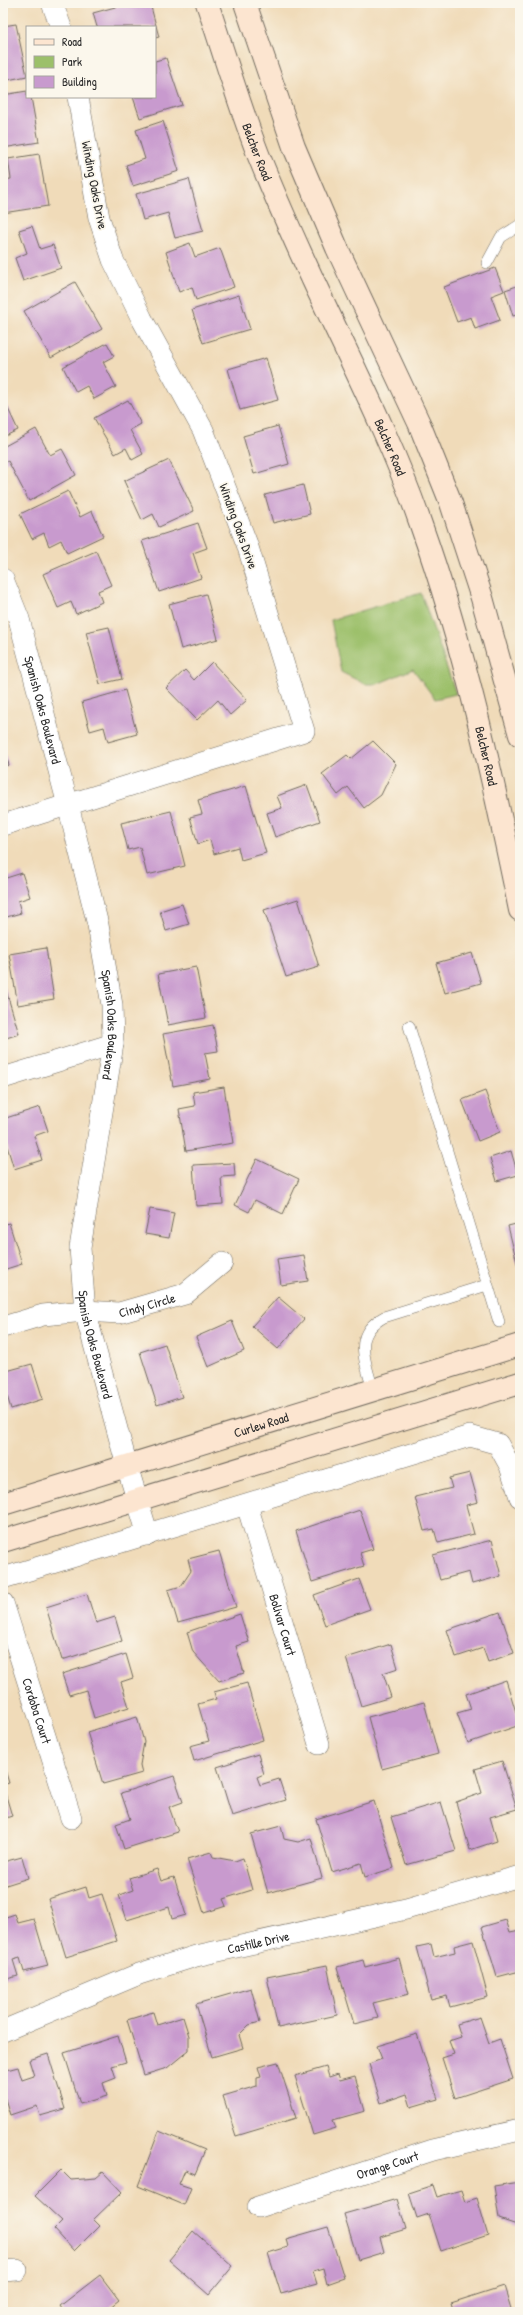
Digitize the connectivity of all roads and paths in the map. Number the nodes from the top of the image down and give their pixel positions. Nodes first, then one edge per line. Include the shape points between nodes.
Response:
1 (52, 3) edge
2 (207, 3) edge
3 (244, 3) edge
4 (61, 26) edge
5 (78, 98) edge
6 (520, 225) edge
7 (488, 263) dead end
8 (3, 579) edge
9 (520, 736) edge
10 (68, 805) junction
11 (3, 825) edge
12 (520, 910) edge
13 (409, 1026) dead end
14 (113, 1044) junction
15 (3, 1078) edge
16 (222, 1263) dead end
17 (487, 1285) junction
18 (85, 1311) junction
19 (499, 1322) dead end
20 (3, 1327) edge
21 (520, 1345) edge
22 (520, 1368) edge
23 (520, 1383) edge
24 (374, 1390) junction
25 (328, 1442) junction
26 (127, 1466) junction
27 (520, 1497) edge
28 (137, 1500) junction
29 (3, 1504) edge
30 (247, 1505) junction
31 (148, 1535) junction
32 (3, 1541) edge
33 (3, 1578) edge
34 (3, 1603) edge
35 (319, 1744) dead end
36 (71, 1818) dead end
37 (520, 1876) edge
38 (3, 2031) edge
39 (520, 2130) edge
40 (258, 2207) dead end

1 - 4 street
2 - 12 main road, Belcher Road via 258,154 303,259 382,426 420,520 452,618 479,716
3 - 9 main road via 294,147 337,248 419,423 451,503 482,598
5 - 10 street, Winding Oaks Drive via 99,218 113,260 142,319 204,430 247,544 304,731
6 - 7 lane via 501,237
8 - 10 street, Spanish Oaks Boulevard via 19,619
10 - 11 street
10 - 14 street, Spanish Oaks Boulevard via 98,925 112,1005
13 - 17 lane
14 - 15 street
14 - 18 street, Spanish Oaks Boulevard via 80,1248
16 - 18 street, Cindy Circle via 185,1294 119,1313
17 - 19 lane
17 - 24 lane via 372,1323 365,1334 362,1348
18 - 20 street, Cindy Circle via 43,1315
18 - 26 street, Spanish Oaks Boulevard
21 - 24 main road, Curlew Road
22 - 25 main road via 387,1408
23 - 25 main road
24 - 26 main road, Curlew Road
25 - 28 main road
26 - 28 street, Spanish Oaks Boulevard
26 - 29 main road, Curlew Road
27 - 30 street via 510,1466 498,1444 470,1436
28 - 31 street, Spanish Oaks Boulevard
28 - 32 main road
30 - 31 street
30 - 35 street, Bolivar Court
31 - 33 street
34 - 36 street, Cordoba Court
37 - 38 street, Castille Drive via 406,1909 196,1956 139,1974
39 - 40 street, Orange Court via 433,2150

